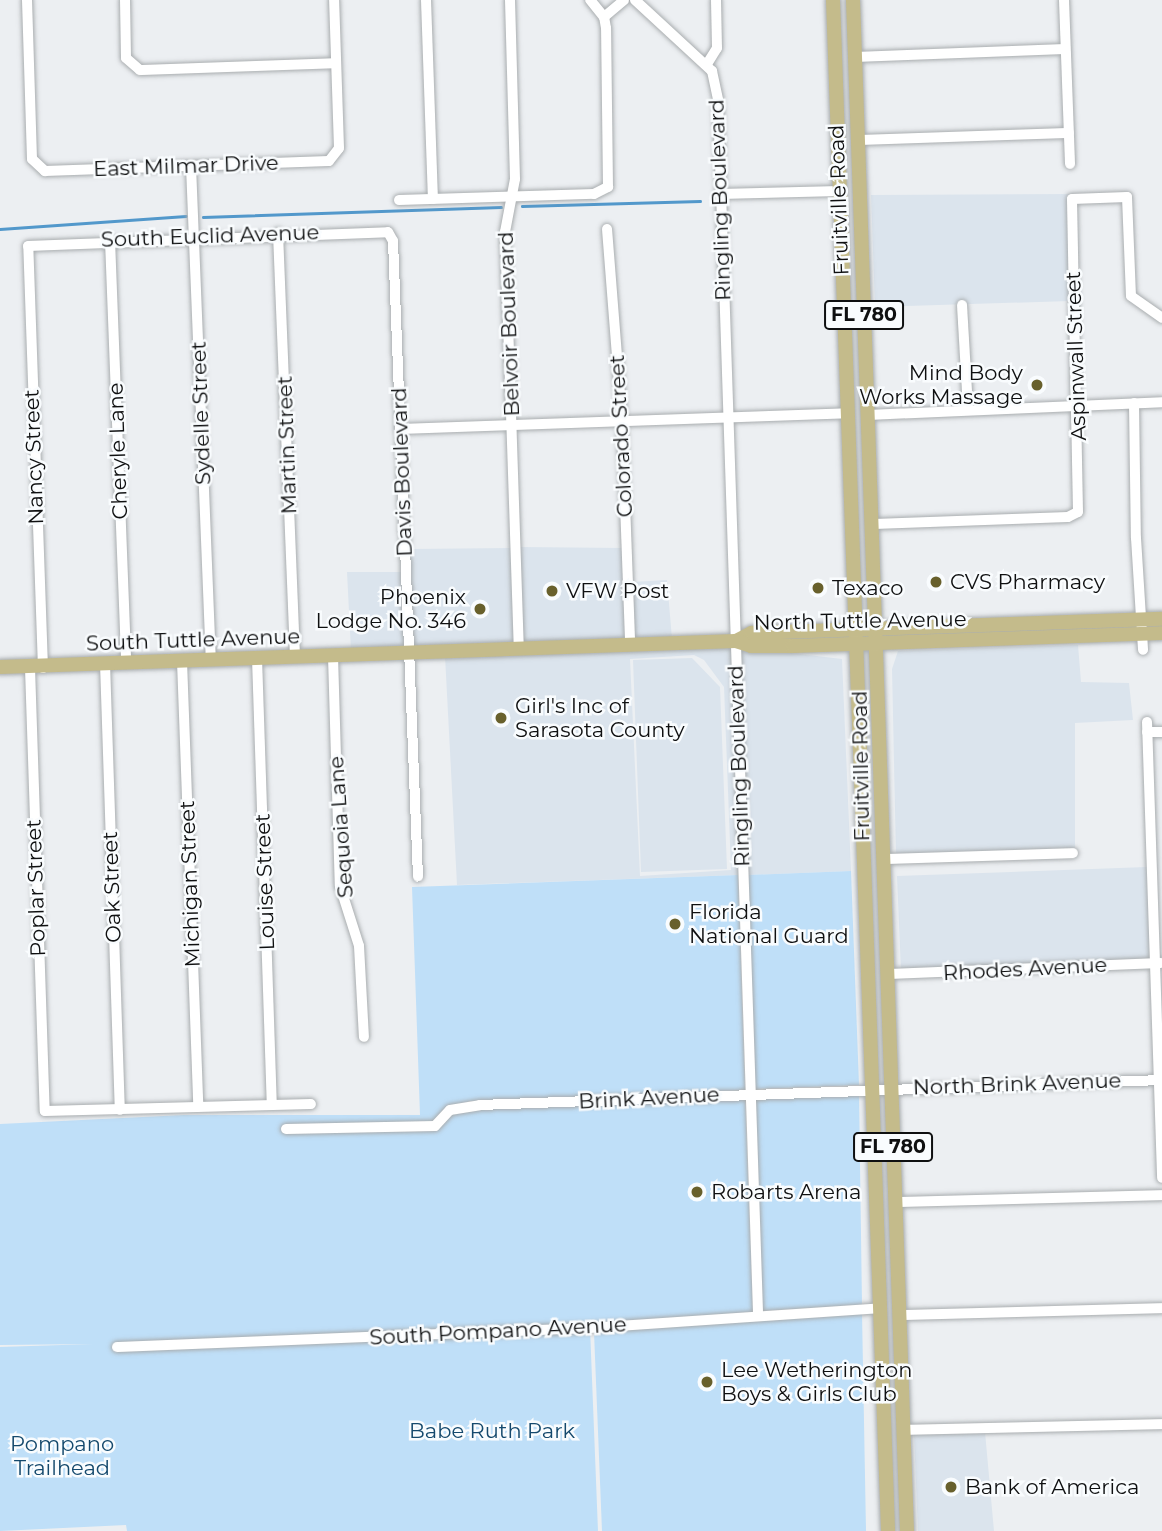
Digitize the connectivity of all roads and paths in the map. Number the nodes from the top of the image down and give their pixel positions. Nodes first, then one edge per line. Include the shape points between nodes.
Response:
1 (27, 0) edge
2 (125, 0) edge
3 (334, 0) edge
4 (426, 0) edge
5 (510, 0) edge
6 (590, 0) edge
7 (624, 0) edge
8 (635, 0) edge
9 (716, 0) edge
10 (833, 0) edge
11 (853, 0) edge
12 (1064, 0) edge
13 (604, 18) junction
14 (1065, 49) junction
15 (855, 57) junction
16 (336, 63) junction
17 (707, 65) junction
18 (1069, 133) junction
19 (857, 140) junction
20 (1070, 164) dead end
21 (191, 166) junction
22 (839, 191) junction
23 (720, 194) junction
24 (513, 196) junction
25 (433, 199) junction
26 (399, 200) dead end
27 (607, 229) dead end
28 (278, 233) junction
29 (391, 235) joint
30 (194, 237) junction
31 (110, 240) junction
32 (28, 246) joint
33 (962, 306) dead end
34 (1162, 318) edge
35 (846, 371) junction
36 (1134, 402) junction
37 (1162, 402) edge
38 (1078, 404) junction
39 (968, 409) junction
40 (848, 413) junction
41 (868, 415) junction
42 (728, 417) junction
43 (622, 421) junction
44 (512, 424) junction
45 (400, 429) junction
46 (874, 524) junction
47 (1162, 619) edge
48 (1143, 627) junction
49 (1162, 633) edge
50 (858, 637) junction
51 (878, 637) junction
52 (736, 641) junction
53 (630, 644) junction
54 (519, 649) junction
55 (1143, 650) dead end
56 (410, 653) junction
57 (333, 656) junction
58 (295, 657) junction
59 (257, 658) junction
60 (211, 660) junction
61 (182, 661) junction
62 (105, 663) junction
63 (126, 663) junction
64 (0, 667) edge
65 (36, 668) junction
66 (0, 672) edge
67 (1162, 732) edge
68 (1156, 848) edge
69 (1073, 853) dead end
70 (884, 859) junction
71 (418, 877) dead end
72 (1158, 963) edge
73 (888, 974) junction
74 (364, 1037) dead end
75 (1160, 1080) edge
76 (872, 1088) junction
77 (891, 1088) junction
78 (749, 1093) junction
79 (311, 1104) dead end
80 (272, 1105) junction
81 (198, 1107) junction
82 (120, 1110) junction
83 (286, 1129) dead end
84 (1162, 1178) edge
85 (1162, 1195) edge
86 (895, 1202) junction
87 (880, 1308) junction
88 (1162, 1308) edge
89 (758, 1315) junction
90 (900, 1315) junction
91 (117, 1347) dead end
92 (1162, 1424) edge
93 (904, 1430) junction
94 (888, 1531) edge
95 (907, 1531) edge

1 - 21 street, East Milmar Drive via 32,159 37,168
2 - 16 street via 131,66 139,70
3 - 16 street
4 - 25 street
5 - 24 street, Belvoir Boulevard
6 - 13 street
7 - 13 street
8 - 17 street
9 - 17 street via 717,48
10 - 22 main road, Fruitville Road / FL 780
11 - 15 main road, Fruitville Road / FL 780
12 - 14 street
13 - 24 street via 610,182 603,191
14 - 15 street
14 - 18 street
15 - 19 main road, Fruitville Road / FL 780
16 - 21 street, East Milmar Drive via 339,148 334,158
17 - 23 street, Ringling Boulevard via 718,100
18 - 19 street
18 - 20 street
19 - 41 main road, Fruitville Road / FL 780
21 - 30 street, Sydelle Street
22 - 23 street
22 - 35 main road, Fruitville Road / FL 780
23 - 42 street, Ringling Boulevard
24 - 25 street
24 - 44 street, Belvoir Boulevard via 505,232
25 - 26 street
27 - 43 street, Colorado Street
28 - 29 street, South Euclid Avenue via 381,230
28 - 30 street, South Euclid Avenue
28 - 58 street, Martin Street
29 - 45 street, Davis Boulevard
30 - 31 street, South Euclid Avenue
30 - 60 street, Sydelle Street
31 - 32 street, South Euclid Avenue
31 - 63 street, Cheryle Lane
32 - 65 street, Nancy Street
33 - 39 street
34 - 38 street, Aspinwall Street via 1131,296 1126,197 1072,199
35 - 40 main road, Fruitville Road / FL 780
35 - 41 main road via 855,399
36 - 37 street
36 - 38 street
36 - 48 street
38 - 39 street
38 - 46 street, Aspinwall Street via 1077,512 1071,516
39 - 41 street
40 - 42 street
40 - 50 main road, Fruitville Road / FL 780
41 - 46 main road, Fruitville Road / FL 780
42 - 43 street
42 - 52 street, Ringling Boulevard
43 - 44 street
43 - 53 street, Colorado Street
44 - 45 street
44 - 54 street, Belvoir Boulevard
45 - 56 street, Davis Boulevard
46 - 51 main road, Fruitville Road / FL 780
47 - 48 main road, North Tuttle Avenue
48 - 49 main road, North Tuttle Avenue
48 - 51 main road, North Tuttle Avenue
48 - 55 street
50 - 51 main road, North Tuttle Avenue
50 - 52 main road, North Tuttle Avenue via 751,646
50 - 76 main road, Fruitville Road / FL 780
51 - 70 main road, Fruitville Road / FL 780
52 - 53 main road, South Tuttle Avenue
52 - 78 street, Ringling Boulevard
53 - 54 main road, South Tuttle Avenue
54 - 56 main road, South Tuttle Avenue
56 - 57 main road, South Tuttle Avenue
56 - 71 street, Davis Boulevard
57 - 58 main road, South Tuttle Avenue
57 - 74 street, Sequoia Lane via 340,886 359,946
58 - 59 main road, South Tuttle Avenue
59 - 60 main road, South Tuttle Avenue
59 - 80 street, Louise Street
60 - 61 main road, South Tuttle Avenue
61 - 63 main road, South Tuttle Avenue
61 - 81 street, Michigan Street
62 - 63 main road, South Tuttle Avenue
62 - 65 main road, South Tuttle Avenue
62 - 82 street, Oak Street
64 - 65 main road, South Tuttle Avenue
65 - 66 main road, South Tuttle Avenue
65 - 82 street, Poplar Street via 44,1108 51,1112
67 - 68 street via 1147,727
68 - 72 street
69 - 70 street
70 - 73 main road, Fruitville Road / FL 780
72 - 73 street, Rhodes Avenue
72 - 75 street
73 - 77 main road, Fruitville Road / FL 780
75 - 77 street, North Brink Avenue
75 - 84 street
76 - 77 street, North Brink Avenue
76 - 78 street, Brink Avenue
76 - 87 main road, Fruitville Road / FL 780
77 - 86 main road, Fruitville Road / FL 780
78 - 83 street, Brink Avenue via 470,1105 450,1110 435,1126
78 - 89 street, Ringling Boulevard
79 - 80 street
80 - 81 street
81 - 82 street
85 - 86 street
86 - 90 main road, Fruitville Road / FL 780
87 - 89 street, South Pompano Avenue
87 - 94 main road, Fruitville Road / FL 780
88 - 90 street
89 - 91 street, South Pompano Avenue via 576,1329
90 - 93 main road, Fruitville Road / FL 780
92 - 93 street
93 - 95 main road, Fruitville Road / FL 780

